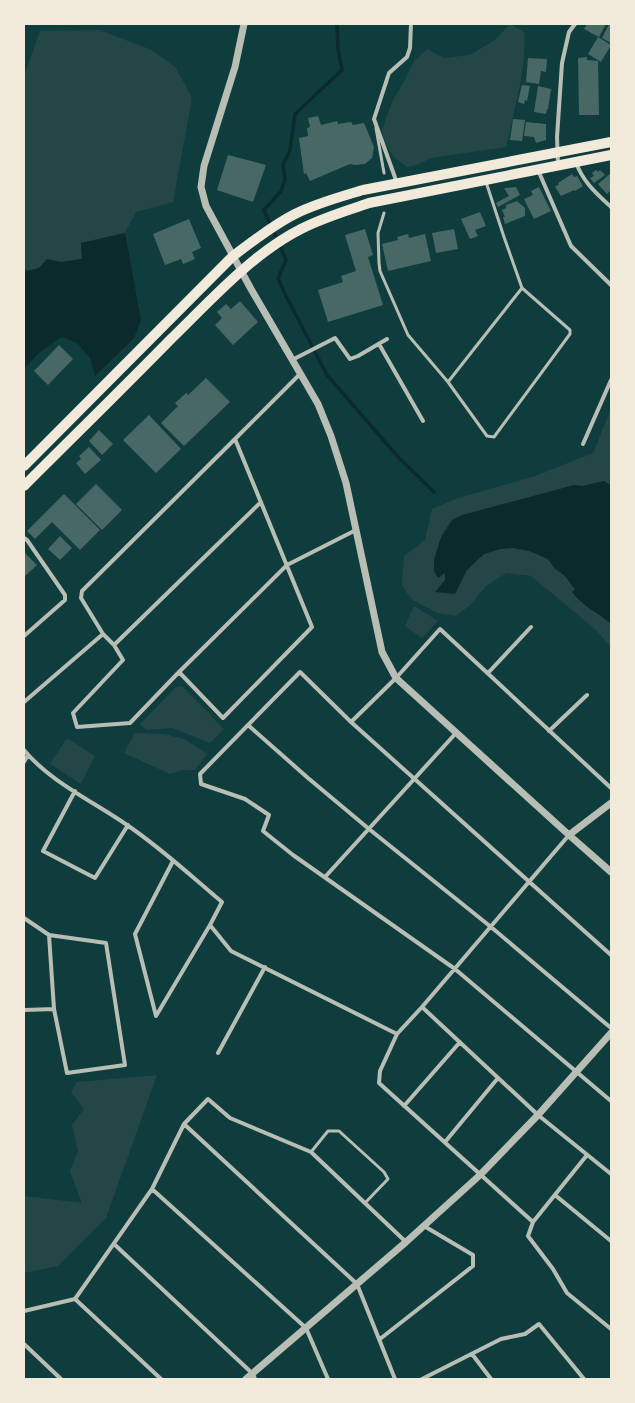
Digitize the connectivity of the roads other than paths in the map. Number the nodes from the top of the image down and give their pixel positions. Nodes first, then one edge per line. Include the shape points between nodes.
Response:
1 (244, 24) edge
2 (411, 24) edge
3 (575, 24) edge
4 (374, 119) junction
5 (611, 142) edge
6 (558, 152) junction
7 (611, 155) edge
8 (576, 161) junction
9 (558, 166) junction
10 (538, 170) junction
11 (384, 173) dead end
12 (486, 180) junction
13 (397, 184) junction
14 (611, 207) edge
15 (384, 213) dead end
16 (233, 256) junction
17 (242, 271) junction
18 (611, 285) edge
19 (522, 288) junction
20 (387, 339) dead end
21 (379, 344) junction
22 (292, 360) junction
23 (300, 374) junction
24 (611, 380) edge
25 (448, 382) junction
26 (423, 421) dead end
27 (235, 439) junction
28 (583, 444) dead end
29 (24, 466) edge
30 (24, 486) edge
31 (261, 502) junction
32 (356, 530) junction
33 (24, 538) edge
34 (287, 565) junction
35 (531, 627) dead end
36 (104, 634) junction
37 (24, 636) edge
38 (114, 645) junction
39 (179, 672) junction
40 (488, 673) junction
41 (396, 678) junction
42 (587, 696) dead end
43 (24, 702) edge
44 (351, 722) junction
45 (248, 725) junction
46 (549, 730) junction
47 (456, 733) junction
48 (24, 750) edge
49 (28, 754) junction
50 (24, 762) edge
51 (415, 779) junction
52 (611, 788) edge
53 (75, 791) junction
54 (611, 804) edge
55 (128, 825) junction
56 (369, 829) junction
57 (568, 835) junction
58 (173, 861) junction
59 (611, 872) edge
60 (325, 877) junction
61 (529, 882) junction
62 (24, 918) edge
63 (210, 925) junction
64 (491, 927) junction
65 (49, 935) junction
66 (611, 955) edge
67 (265, 967) junction
68 (455, 969) junction
69 (422, 1007) junction
70 (54, 1009) junction
71 (24, 1010) edge
72 (611, 1028) edge
73 (611, 1033) edge
74 (397, 1034) junction
75 (460, 1042) junction
76 (218, 1053) dead end
77 (577, 1072) junction
78 (498, 1078) junction
79 (611, 1101) edge
80 (404, 1106) junction
81 (538, 1115) junction
82 (184, 1124) junction
83 (445, 1142) junction
84 (311, 1152) junction
85 (587, 1155) junction
86 (480, 1174) junction
87 (611, 1174) edge
88 (152, 1189) junction
89 (555, 1195) junction
90 (365, 1203) junction
91 (533, 1222) junction
92 (424, 1226) junction
93 (611, 1241) edge
94 (406, 1242) junction
95 (114, 1244) junction
96 (357, 1284) junction
97 (75, 1299) junction
98 (24, 1311) edge
99 (306, 1328) junction
100 (611, 1329) edge
101 (380, 1339) junction
102 (24, 1344) edge
103 (472, 1354) junction
104 (254, 1376) edge
105 (61, 1379) edge
106 (161, 1379) edge
107 (246, 1379) edge
108 (328, 1379) edge
109 (395, 1379) edge
110 (422, 1379) edge
111 (491, 1379) edge
112 (584, 1379) edge

1 - 16 street via 235,67 204,166 201,188 206,206
2 - 4 street via 407,57 389,73
3 - 6 street via 569,32 562,63
4 - 11 lane
4 - 13 street
5 - 6 main road
6 - 9 street
6 - 13 main road
7 - 8 main road
8 - 9 main road
8 - 14 street via 578,169 591,188
9 - 10 main road
10 - 12 main road
10 - 18 street via 571,246
12 - 17 main road via 369,203 341,212 301,229 266,251
12 - 19 lane
13 - 16 main road via 334,198 295,214
15 - 25 lane via 378,233 380,271 408,335
16 - 17 street
16 - 29 main road
17 - 22 street
17 - 30 main road
19 - 25 lane
19 - 25 lane via 570,330 570,334 494,437 487,436
20 - 21 street
21 - 22 street via 350,359 335,338
21 - 26 street
22 - 23 street
23 - 27 street
23 - 32 street via 318,404 331,436 346,483
24 - 28 street
27 - 31 street
27 - 36 street via 82,591 80,598
31 - 34 street
31 - 38 street
32 - 34 street
32 - 41 street via 382,652
33 - 37 street via 65,595 65,600
34 - 39 street
34 - 39 street via 312,627 223,718
35 - 40 street
36 - 38 street
36 - 43 street
38 - 39 street via 123,660 73,713 77,727 130,723
40 - 41 street via 440,629
40 - 46 street
41 - 44 street
41 - 47 street
42 - 46 street
44 - 45 street via 300,672
44 - 51 street
45 - 56 street
45 - 60 street via 200,774 201,784 245,799 269,814 263,831
46 - 52 street
47 - 51 street
47 - 57 street
48 - 49 street
49 - 50 street
49 - 53 street via 45,771
51 - 56 street
51 - 61 street
53 - 55 street
53 - 55 street via 43,851 95,878
54 - 57 street
55 - 58 street
56 - 60 street
56 - 64 street
57 - 59 street
57 - 61 street
58 - 63 street via 222,902
58 - 63 street via 135,934 156,1016
60 - 68 street
61 - 64 street
61 - 66 street
62 - 65 street
63 - 67 street via 231,951
64 - 68 street
64 - 72 street
65 - 70 street
65 - 70 street via 106,943 125,1065 67,1073
67 - 74 street
67 - 76 street
68 - 69 street
68 - 77 street
69 - 74 street
69 - 75 street
70 - 71 street
73 - 77 street
74 - 80 street via 380,1071 380,1083
75 - 78 street
75 - 80 street
77 - 79 street
77 - 81 street
78 - 81 street
78 - 83 street
80 - 83 street
81 - 85 street
81 - 86 street
82 - 84 street via 208,1099 230,1118
82 - 88 street
82 - 96 street
83 - 86 street
84 - 90 street
84 - 90 lane via 328,1131 339,1131 384,1172 388,1179
85 - 87 street
85 - 89 street
86 - 91 street
86 - 92 street
88 - 95 street
88 - 99 street
89 - 91 street
89 - 93 street
90 - 94 street
91 - 100 street via 528,1236 567,1293
92 - 94 street
92 - 101 street via 473,1255 473,1266
94 - 96 street
95 - 97 street
95 - 104 street
96 - 99 street
96 - 101 street
97 - 98 street
97 - 106 street
99 - 104 street
99 - 108 street
101 - 109 street
102 - 105 street
103 - 110 street
103 - 111 street
103 - 112 street via 501,1339 525,1334 539,1324
104 - 107 street

